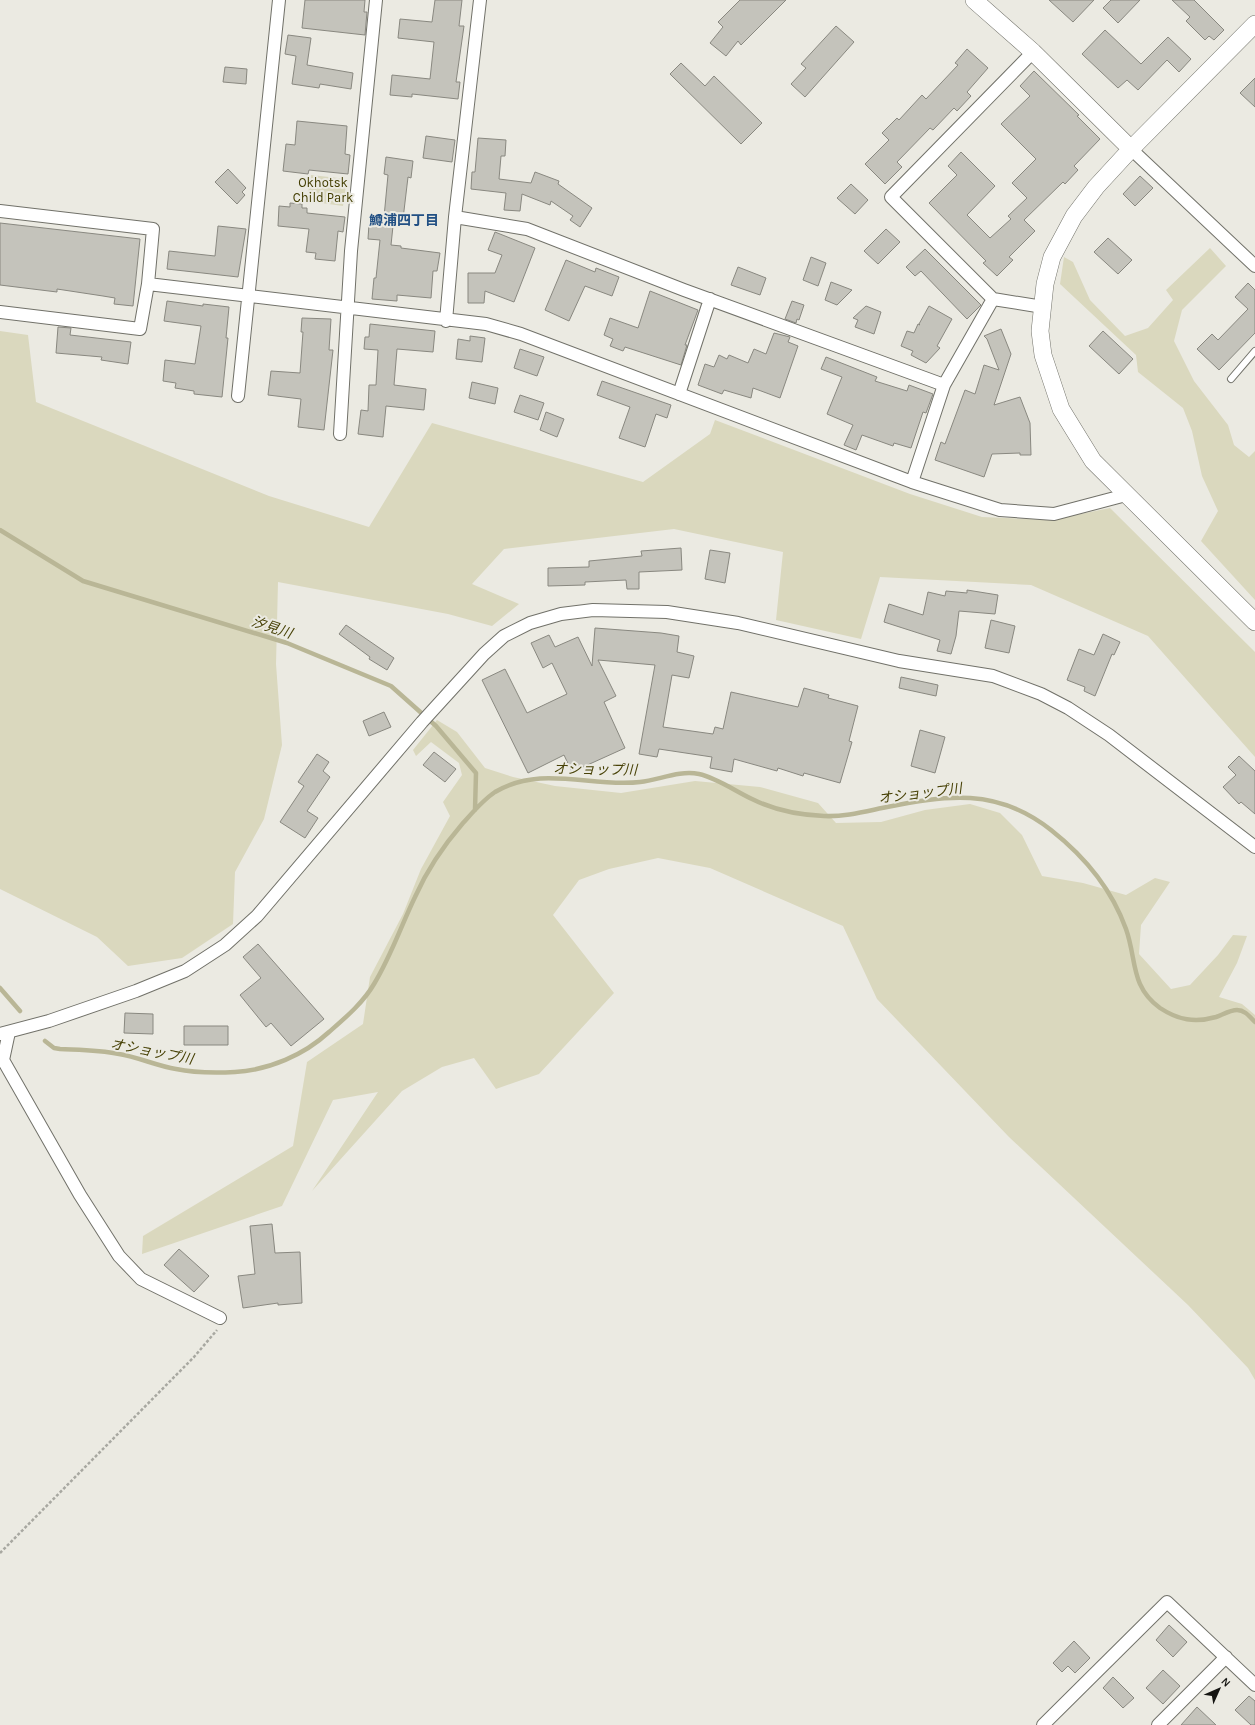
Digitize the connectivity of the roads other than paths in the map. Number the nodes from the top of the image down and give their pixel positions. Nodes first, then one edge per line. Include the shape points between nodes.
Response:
1 (279, 0) edge
2 (376, 0) edge
3 (480, 0) edge
4 (974, 0) edge
5 (1255, 24) edge
6 (1033, 52) junction
7 (1131, 149) junction
8 (0, 211) edge
9 (455, 217) junction
10 (1255, 266) edge
11 (148, 284) junction
12 (247, 297) junction
13 (993, 299) junction
14 (710, 300) junction
15 (1043, 307) junction
16 (346, 308) junction
17 (0, 312) edge
18 (446, 321) junction
19 (1255, 351) edge
20 (1231, 379) dead end
21 (944, 385) junction
22 (680, 394) junction
23 (238, 396) dead end
24 (340, 434) dead end
25 (912, 482) junction
26 (1126, 495) junction
27 (1255, 622) edge
28 (1255, 847) edge
29 (5, 1033) edge
30 (220, 1318) road end
31 (1226, 1657) junction
32 (1255, 1685) edge
33 (1044, 1725) edge
34 (1158, 1725) edge

1 - 12 street
2 - 16 street
3 - 9 street
4 - 6 street
5 - 7 street
6 - 7 street
6 - 13 street via 891,197
7 - 10 street
7 - 15 street via 1096,187 1062,237 1052,257 1045,284
8 - 11 street via 153,229
9 - 14 street via 527,229
9 - 18 street
11 - 12 street
11 - 17 street via 140,329
12 - 16 street
12 - 23 street
13 - 15 street
13 - 21 street
14 - 21 street
14 - 22 street
15 - 26 street via 1040,332 1044,355 1061,409 1093,460
16 - 18 street
16 - 24 street
18 - 22 street via 486,324 521,334
19 - 20 lane
21 - 25 street
22 - 25 street
25 - 26 street via 1000,510 1054,514
26 - 27 street
28 - 29 street via 1109,735 1068,708 1042,694 993,676 899,661 738,623 667,612 593,610 561,614 530,623 504,636 422,722 257,916 225,946 184,971 136,991 49,1021
29 - 30 street via 3,1060 80,1195 119,1256 141,1279
31 - 32 street
31 - 33 street via 1167,1602
31 - 34 street

